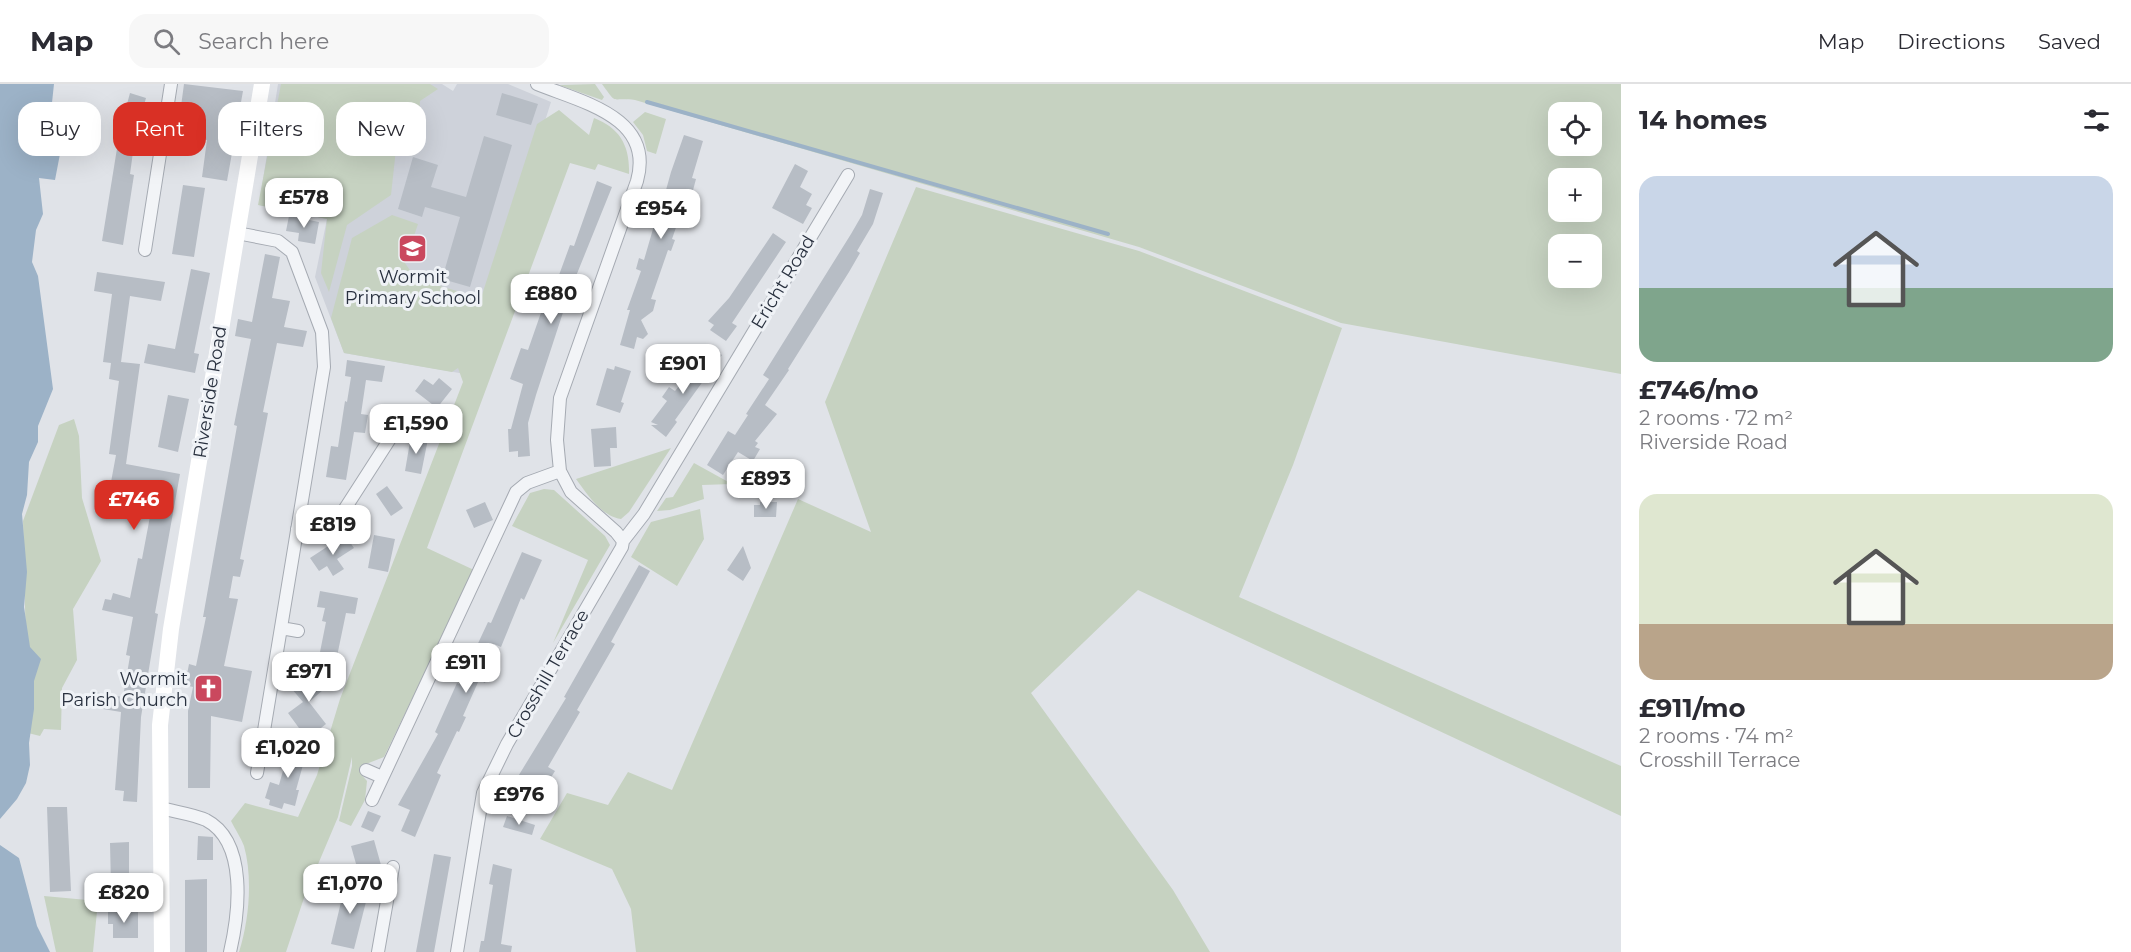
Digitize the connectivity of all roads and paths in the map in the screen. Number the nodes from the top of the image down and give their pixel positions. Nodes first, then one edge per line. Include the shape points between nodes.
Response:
1 (171, 84) edge
2 (262, 84) edge
3 (537, 84) edge
4 (848, 174) dead end
5 (237, 233) junction
6 (145, 250) dead end
7 (402, 420) dead end
8 (560, 471) junction
9 (297, 528) junction
10 (622, 541) junction
11 (281, 628) junction
12 (298, 631) dead end
13 (366, 770) dead end
14 (257, 772) dead end
15 (382, 777) junction
16 (372, 800) dead end
17 (161, 808) junction
18 (393, 867) dead end
19 (162, 952) edge
20 (230, 952) edge
21 (378, 952) edge
22 (458, 952) edge

1 - 6 street
2 - 5 main road, Riverside Road
3 - 8 street via 619,120 631,133 639,159 637,181 560,398
4 - 10 street, Ericht Road via 644,514
5 - 9 street via 278,242 292,252 322,332 324,367
5 - 17 main road, Riverside Road via 171,629 160,725
7 - 9 street via 339,518 328,528
8 - 10 street via 571,492
8 - 15 street via 527,483 516,492
9 - 11 street
10 - 22 street, Crosshill Terrace via 483,793
11 - 12 street
11 - 14 street
13 - 15 street
15 - 16 street
17 - 19 main road, Riverside Road
17 - 20 street via 206,820 223,833 232,849 238,893
18 - 21 street

